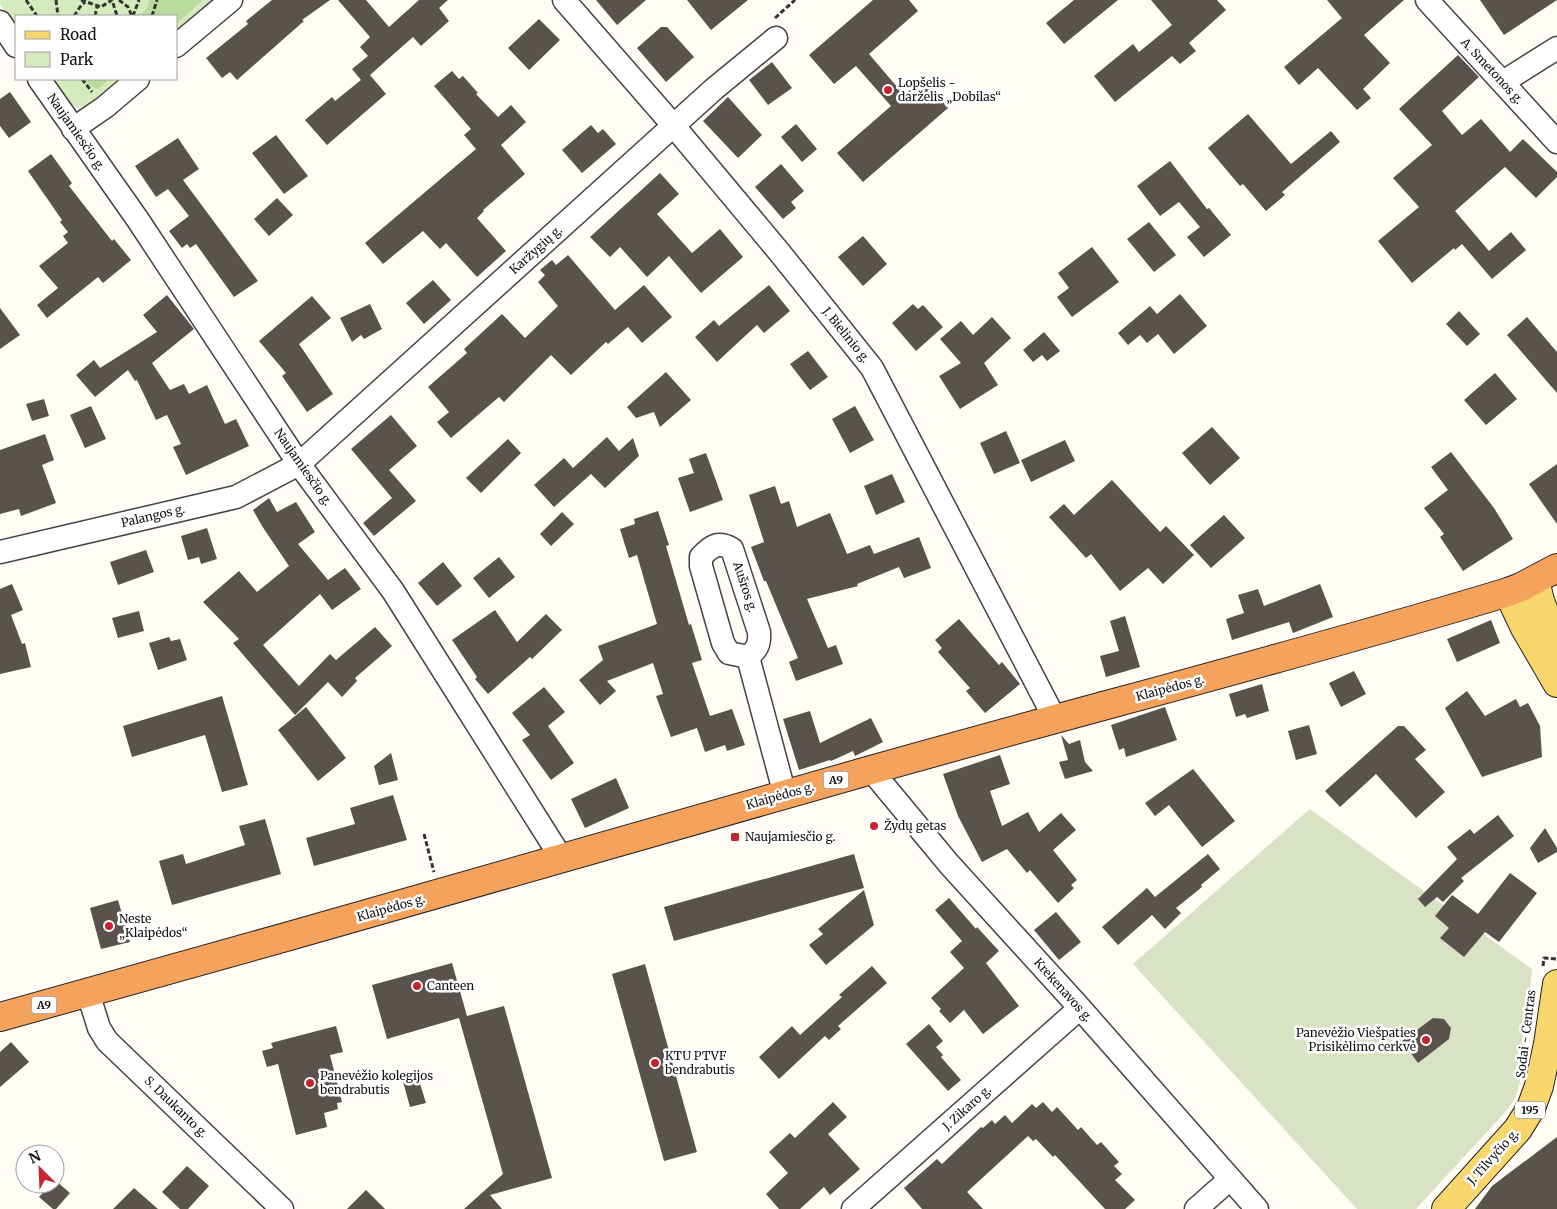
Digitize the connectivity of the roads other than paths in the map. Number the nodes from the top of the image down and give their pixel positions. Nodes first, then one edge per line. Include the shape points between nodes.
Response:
1 (231, 0) edge
2 (564, 0) edge
3 (1427, 0) edge
4 (0, 22) edge
5 (776, 38) dead end
6 (15, 44) edge
7 (178, 44) edge
8 (1557, 48) edge
9 (40, 80) edge
10 (137, 80) edge
11 (1504, 82) junction
12 (673, 125) junction
13 (74, 129) junction
14 (1557, 142) edge
15 (300, 464) junction
16 (0, 552) edge
17 (1546, 574) edge
18 (1508, 592) junction
19 (1557, 644) edge
20 (748, 657) dead end
21 (1557, 683) edge
22 (1055, 719) junction
23 (871, 770) junction
24 (785, 795) junction
25 (562, 859) junction
26 (1550, 975) edge
27 (88, 993) junction
28 (1080, 1008) junction
29 (0, 1017) edge
30 (1230, 1179) junction
31 (282, 1209) edge
32 (853, 1209) edge
33 (1196, 1209) edge
34 (1257, 1209) edge
35 (1446, 1209) edge

1 - 7 street
2 - 12 street, J. Bielinio g.
3 - 11 street, A. Smetonos g.
4 - 6 street
5 - 12 street, Karžygių g.
8 - 11 street
9 - 13 street, Naujamiesčio g.
10 - 13 street
11 - 14 street, A. Smetonos g.
12 - 15 street, Karžygių g.
12 - 22 street, J. Bielinio g. via 872,368
13 - 15 street, Naujamiesčio g.
15 - 16 street, Palangos g. via 236,497
15 - 25 street, Naujamiesčio g. via 393,591
17 - 18 highway, Klaipėdos g. / A9
17 - 19 main road via 1540,601
18 - 21 main road
18 - 22 highway, Klaipėdos g. / A9 via 1382,630
20 - 24 street
22 - 23 highway, Klaipėdos g. / A9
23 - 24 highway, Klaipėdos g. / A9
23 - 28 street, Krekenavos g. via 949,864
24 - 25 highway, Klaipėdos g. / A9
25 - 27 highway, Klaipėdos g. / A9
26 - 35 main road, J. Tilvyčio g. / 195 via 1548,1044 1531,1108 1518,1129
27 - 29 highway, Klaipėdos g. / A9
27 - 31 street, S. Daukanto g. via 99,1028 107,1041
28 - 30 street, Krekenavos g.
28 - 32 street, J. Zikaro g.
30 - 33 street
30 - 34 street, Krekenavos g.

